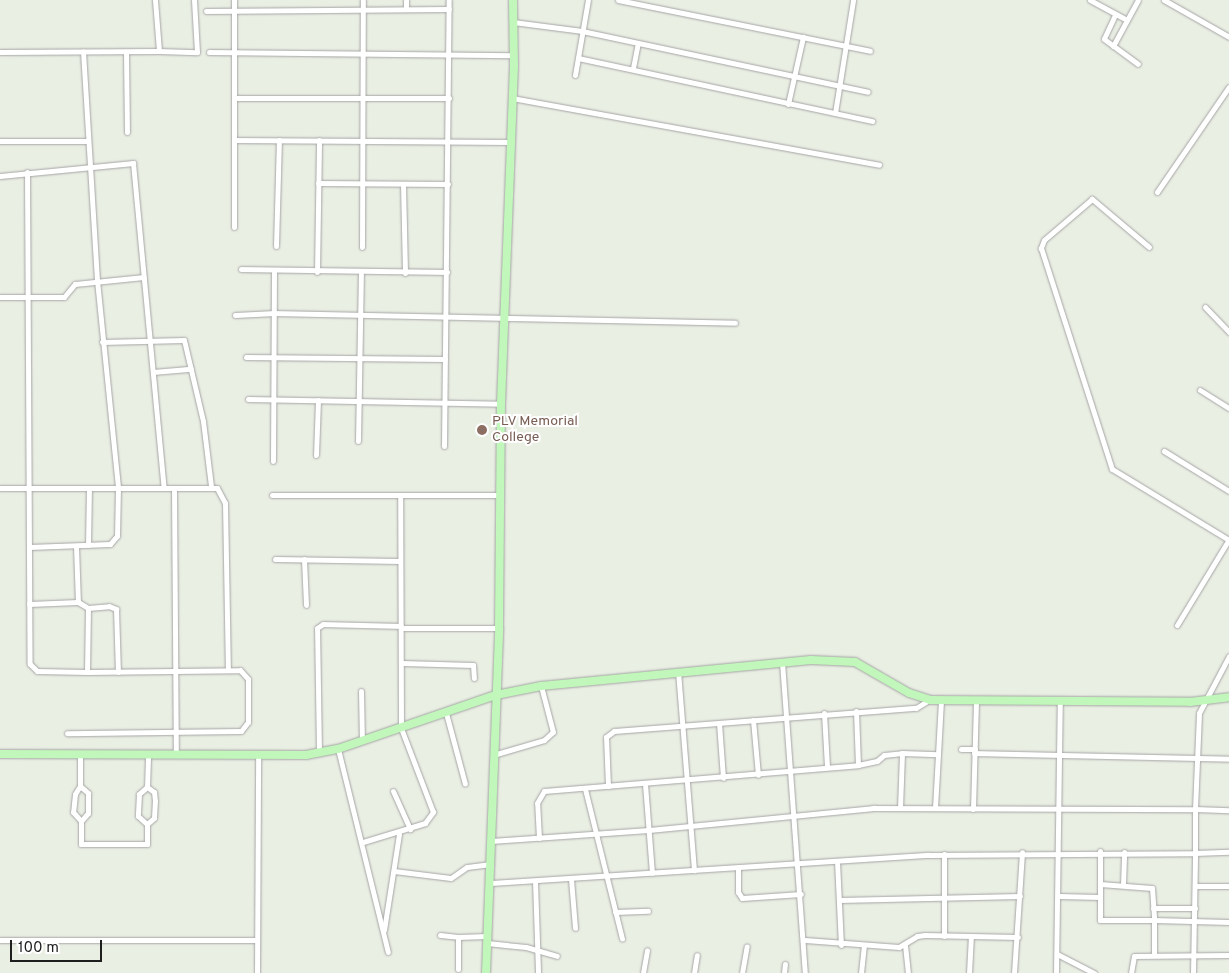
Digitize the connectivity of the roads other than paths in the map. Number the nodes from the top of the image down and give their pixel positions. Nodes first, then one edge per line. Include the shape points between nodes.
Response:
1 (155, 0) edge
2 (194, 0) edge
3 (234, 0) edge
4 (363, 0) edge
5 (406, 0) edge
6 (449, 0) edge
7 (513, 0) edge
8 (588, 0) edge
9 (618, 0) edge
10 (853, 0) edge
11 (1090, 0) edge
12 (1138, 0) edge
13 (1164, 0) edge
14 (406, 9) junction
15 (449, 9) junction
16 (206, 10) dead end
17 (234, 10) junction
18 (363, 10) junction
19 (1115, 15) junction
20 (1127, 20) junction
21 (513, 22) junction
22 (582, 31) junction
23 (1229, 37) edge
24 (802, 38) junction
25 (638, 43) junction
26 (846, 46) junction
27 (1113, 46) junction
28 (83, 51) junction
29 (159, 51) junction
30 (870, 51) dead end
31 (0, 52) edge
32 (126, 52) junction
33 (209, 52) dead end
34 (234, 52) junction
35 (362, 54) junction
36 (449, 54) junction
37 (514, 54) junction
38 (578, 58) junction
39 (1138, 64) dead end
40 (633, 68) junction
41 (574, 75) dead end
42 (794, 77) junction
43 (839, 86) junction
44 (1229, 87) edge
45 (868, 92) dead end
46 (234, 98) junction
47 (362, 98) junction
48 (449, 98) junction
49 (512, 98) junction
50 (788, 104) junction
51 (835, 113) junction
52 (872, 121) dead end
53 (126, 132) dead end
54 (234, 140) junction
55 (279, 140) junction
56 (319, 140) junction
57 (362, 140) junction
58 (0, 141) edge
59 (88, 141) junction
60 (449, 141) junction
61 (511, 142) junction
62 (879, 165) dead end
63 (90, 168) junction
64 (27, 172) junction
65 (0, 176) edge
66 (318, 183) junction
67 (362, 184) junction
68 (403, 184) junction
69 (448, 184) junction
70 (1157, 192) dead end
71 (234, 226) dead end
72 (276, 246) dead end
73 (362, 247) dead end
74 (1149, 247) dead end
75 (242, 269) dead end
76 (274, 271) junction
77 (317, 272) junction
78 (447, 272) junction
79 (405, 273) junction
80 (361, 274) junction
81 (144, 277) junction
82 (96, 280) junction
83 (0, 297) edge
84 (28, 297) junction
85 (1205, 307) dead end
86 (275, 313) junction
87 (235, 315) dead end
88 (361, 315) junction
89 (446, 317) junction
90 (504, 317) junction
91 (735, 323) dead end
92 (1229, 332) edge
93 (150, 339) junction
94 (102, 342) junction
95 (246, 357) dead end
96 (275, 357) junction
97 (358, 358) junction
98 (445, 359) junction
99 (191, 369) junction
100 (153, 372) junction
101 (1200, 390) dead end
102 (248, 399) dead end
103 (273, 399) junction
104 (318, 400) junction
105 (359, 400) junction
106 (444, 401) junction
107 (501, 404) junction
108 (1229, 408) edge
109 (358, 441) dead end
110 (444, 446) dead end
111 (1164, 451) dead end
112 (316, 456) dead end
113 (273, 461) dead end
114 (211, 486) junction
115 (118, 487) junction
116 (0, 488) edge
117 (29, 488) junction
118 (89, 488) junction
119 (164, 488) junction
120 (174, 488) junction
121 (1229, 491) edge
122 (272, 495) dead end
123 (400, 495) junction
124 (500, 495) junction
125 (1229, 539) edge
126 (88, 545) junction
127 (76, 546) junction
128 (29, 547) junction
129 (275, 559) dead end
130 (304, 560) junction
131 (400, 561) junction
132 (78, 602) junction
133 (29, 604) junction
134 (306, 605) dead end
135 (88, 608) junction
136 (1177, 625) dead end
137 (401, 627) junction
138 (499, 628) junction
139 (1229, 656) edge
140 (782, 662) junction
141 (402, 663) junction
142 (228, 669) junction
143 (678, 671) junction
144 (87, 672) junction
145 (118, 672) junction
146 (175, 672) junction
147 (474, 678) dead end
148 (541, 686) junction
149 (360, 691) dead end
150 (496, 695) junction
151 (1229, 698) edge
152 (930, 700) junction
153 (941, 700) junction
154 (976, 701) junction
155 (1060, 701) junction
156 (1203, 701) junction
157 (856, 712) junction
158 (446, 713) junction
159 (824, 713) junction
160 (786, 716) junction
161 (752, 720) junction
162 (719, 723) junction
163 (682, 726) junction
164 (401, 728) junction
165 (67, 733) dead end
166 (176, 733) junction
167 (362, 741) junction
168 (338, 749) junction
169 (960, 749) dead end
170 (975, 751) junction
171 (319, 752) junction
172 (902, 753) junction
173 (0, 754) edge
174 (80, 754) junction
175 (148, 754) junction
176 (176, 754) junction
177 (938, 754) junction
178 (258, 756) junction
179 (493, 756) junction
180 (1060, 757) junction
181 (1196, 758) junction
182 (1229, 759) edge
183 (858, 765) junction
184 (827, 766) junction
185 (790, 770) junction
186 (758, 775) junction
187 (723, 778) junction
188 (686, 780) junction
189 (465, 784) dead end
190 (645, 784) junction
191 (80, 786) junction
192 (147, 786) junction
193 (608, 786) junction
194 (584, 789) junction
195 (392, 791) dead end
196 (900, 808) junction
197 (935, 808) junction
198 (1058, 808) junction
199 (973, 809) junction
200 (1195, 809) junction
201 (1229, 810) edge
202 (793, 816) junction
203 (81, 821) junction
204 (147, 824) junction
205 (691, 826) junction
206 (410, 829) junction
207 (649, 830) junction
208 (399, 834) junction
209 (595, 835) junction
210 (539, 838) junction
211 (491, 841) junction
212 (363, 842) junction
213 (1100, 851) junction
214 (1022, 852) junction
215 (1058, 852) junction
216 (1124, 852) junction
217 (1229, 852) edge
218 (1195, 853) junction
219 (944, 854) junction
220 (798, 861) junction
221 (837, 861) junction
222 (491, 864) junction
223 (738, 867) junction
224 (694, 870) junction
225 (394, 872) junction
226 (652, 873) junction
227 (606, 876) junction
228 (571, 879) junction
229 (535, 881) junction
230 (491, 883) junction
231 (1100, 884) junction
232 (1123, 885) junction
233 (1195, 886) junction
234 (1229, 886) edge
235 (801, 894) junction
236 (945, 895) junction
237 (1020, 896) junction
238 (1059, 896) junction
239 (1100, 897) junction
240 (839, 900) junction
241 (1153, 908) junction
242 (1195, 908) junction
243 (648, 911) dead end
244 (615, 912) junction
245 (1154, 920) junction
246 (1194, 922) junction
247 (1229, 922) edge
248 (575, 928) dead end
249 (384, 933) junction
250 (440, 935) dead end
251 (944, 936) junction
252 (971, 936) junction
253 (458, 937) junction
254 (1018, 937) junction
255 (622, 938) dead end
256 (0, 940) edge
257 (257, 940) junction
258 (487, 940) junction
259 (805, 940) junction
260 (905, 944) junction
261 (841, 945) junction
262 (747, 946) dead end
263 (864, 946) junction
264 (536, 950) junction
265 (647, 950) dead end
266 (388, 952) dead end
267 (1057, 954) junction
268 (697, 955) dead end
269 (1154, 955) junction
270 (1194, 955) junction
271 (1229, 955) edge
272 (557, 956) dead end
273 (785, 964) dead end
274 (458, 969) dead end
275 (257, 973) edge
276 (486, 973) edge
277 (538, 973) edge
278 (643, 973) edge
279 (694, 973) edge
280 (742, 973) edge
281 (784, 973) edge
282 (805, 973) edge
283 (861, 973) edge
284 (908, 973) edge
285 (969, 973) edge
286 (1014, 973) edge
287 (1056, 973) edge
288 (1094, 973) edge
289 (1131, 973) edge
290 (1193, 973) edge

1 - 29 street
2 - 29 street via 197,52
3 - 17 street
4 - 18 street
5 - 14 street
6 - 15 street
7 - 21 street
8 - 22 street
9 - 24 street
10 - 26 street
11 - 19 street
12 - 20 street
13 - 23 street
14 - 15 street
14 - 18 street
15 - 36 street
16 - 17 street
17 - 18 street
17 - 34 street
18 - 35 street
19 - 20 street
19 - 27 street via 1103,36
20 - 27 street
21 - 22 street
21 - 37 street
22 - 25 street
22 - 38 street
24 - 26 street
24 - 42 street
25 - 40 street
25 - 42 street
26 - 30 street
26 - 43 street
27 - 39 street
28 - 31 street
28 - 32 street
28 - 59 street
29 - 32 street
32 - 53 street
33 - 34 street
34 - 35 street
34 - 46 street
35 - 36 street
35 - 47 street
36 - 37 street
36 - 48 street
37 - 49 street
38 - 40 street
38 - 41 street
40 - 50 street
42 - 43 street
42 - 50 street
43 - 45 street
43 - 51 street
44 - 70 street
46 - 47 street
46 - 54 street
47 - 48 street
47 - 57 street
48 - 60 street
49 - 61 street
49 - 62 street
50 - 51 street
51 - 52 street
54 - 55 street
54 - 71 street
55 - 56 street
55 - 72 street
56 - 57 street
56 - 66 street
57 - 60 street
57 - 67 street
58 - 59 street
59 - 63 street
60 - 61 street
60 - 69 street
61 - 90 street
63 - 64 street
63 - 81 street via 134,163
63 - 82 street
64 - 65 street
64 - 84 street
66 - 67 street
66 - 77 street
67 - 68 street
67 - 73 street
68 - 69 street
68 - 79 street
69 - 78 street
74 - 125 street via 1099,202 1092,200 1044,240 1042,248 1112,469
75 - 76 street
76 - 77 street
76 - 86 street
77 - 80 street
78 - 79 street
78 - 89 street
79 - 80 street
80 - 88 street
81 - 82 street
81 - 93 street
82 - 84 street via 75,284 64,297
82 - 94 street
83 - 84 street
84 - 117 street
85 - 92 street
86 - 87 street
86 - 88 street
86 - 96 street
88 - 89 street
88 - 97 street
89 - 90 street
89 - 98 street
90 - 91 street
90 - 107 street
93 - 94 street
93 - 99 street via 184,340
93 - 100 street
94 - 115 street
95 - 96 street
96 - 97 street
96 - 103 street
97 - 98 street
97 - 105 street
98 - 106 street
99 - 100 street
99 - 114 street via 206,439
100 - 119 street
101 - 108 street
102 - 103 street
103 - 104 street
103 - 113 street
104 - 105 street
104 - 112 street
105 - 106 street
105 - 109 street
106 - 107 street
106 - 110 street
107 - 124 street
111 - 121 street
114 - 120 street
114 - 142 street via 221,492 225,503
115 - 118 street
115 - 119 street
115 - 126 street via 116,540 110,544
116 - 117 street
117 - 118 street
117 - 128 street
118 - 126 street
119 - 120 street
120 - 146 street
122 - 123 street
123 - 124 street
123 - 131 street
124 - 138 street
125 - 136 street
126 - 127 street
127 - 128 street
127 - 132 street
128 - 133 street
129 - 130 street
130 - 131 street
130 - 134 street
131 - 137 street
132 - 133 street
132 - 135 street
133 - 144 street via 32,668
135 - 144 street
135 - 145 street via 109,606 117,613
137 - 138 street
137 - 141 street
137 - 171 street via 322,624 317,628
138 - 150 street
139 - 156 street
140 - 143 street
140 - 152 street via 855,662 909,693
140 - 160 street
141 - 147 street via 473,665
141 - 164 street
142 - 146 street
142 - 166 street via 247,674 246,727 236,731
143 - 148 street
143 - 163 street
144 - 145 street
145 - 146 street
146 - 166 street
148 - 150 street
148 - 179 street via 553,732 544,740
149 - 167 street
150 - 158 street
150 - 179 street
151 - 156 street
152 - 153 street
152 - 157 street via 916,708
153 - 154 street
153 - 177 street
154 - 155 street
154 - 170 street
155 - 156 street
155 - 180 street
156 - 181 street via 1199,713
157 - 159 street
157 - 183 street
158 - 164 street
158 - 189 street
159 - 160 street
159 - 184 street
160 - 161 street
160 - 185 street
161 - 162 street
161 - 186 street
162 - 163 street
162 - 187 street
163 - 188 street
163 - 193 street via 609,732 606,743
164 - 167 street
164 - 206 street via 433,812 428,821
165 - 166 street
166 - 176 street
167 - 168 street
168 - 171 street
168 - 212 street
169 - 170 street
170 - 180 street
170 - 199 street
171 - 178 street
172 - 177 street
172 - 183 street via 884,755 877,761
172 - 196 street
173 - 174 street
174 - 175 street
174 - 191 street
175 - 176 street
175 - 192 street
176 - 178 street
177 - 197 street
178 - 257 street
179 - 211 street
180 - 181 street
180 - 198 street
181 - 182 street
181 - 200 street
183 - 184 street
184 - 185 street
185 - 186 street
185 - 202 street
186 - 187 street
187 - 188 street
188 - 190 street
188 - 205 street
190 - 193 street
190 - 207 street
191 - 203 street via 75,794 73,812
191 - 203 street via 88,793 88,813
192 - 204 street via 154,792 155,802 154,818
192 - 204 street via 139,794 138,816
193 - 194 street
194 - 209 street
194 - 210 street via 541,793 537,802
195 - 206 street
196 - 197 street
196 - 202 street
197 - 199 street
198 - 199 street
198 - 200 street
198 - 215 street
200 - 201 street
200 - 218 street
202 - 205 street
202 - 220 street
203 - 204 street via 81,844 147,844
205 - 207 street
205 - 224 street
206 - 208 street
207 - 209 street
207 - 226 street
208 - 212 street
208 - 225 street
209 - 210 street
209 - 227 street
210 - 211 street
211 - 222 street
212 - 249 street
213 - 215 street
213 - 216 street
213 - 231 street
214 - 215 street
214 - 219 street
214 - 237 street
215 - 238 street
216 - 218 street
216 - 232 street
217 - 218 street
218 - 233 street
219 - 221 street
219 - 236 street
220 - 221 street
220 - 223 street
220 - 235 street
221 - 240 street
222 - 225 street via 467,867 451,878
222 - 230 street
223 - 224 street
223 - 235 street via 738,892 742,898
224 - 226 street
225 - 249 street
226 - 227 street
227 - 228 street
227 - 244 street
228 - 229 street
228 - 248 street
229 - 230 street
229 - 264 street
230 - 258 street
231 - 232 street
231 - 239 street
232 - 241 street via 1152,888
233 - 234 street
233 - 242 street
235 - 259 street
236 - 237 street
236 - 240 street
236 - 251 street
237 - 254 street
238 - 239 street
238 - 267 street
239 - 245 street via 1100,920
240 - 261 street
241 - 242 street
241 - 245 street
242 - 246 street
243 - 244 street
244 - 255 street
245 - 246 street
245 - 269 street
246 - 247 street
246 - 270 street
249 - 266 street
250 - 253 street
251 - 252 street
251 - 260 street via 916,936
252 - 254 street
252 - 285 street
253 - 258 street
253 - 274 street
254 - 286 street
256 - 257 street
257 - 275 street
258 - 264 street
258 - 276 street
259 - 261 street
259 - 282 street
260 - 263 street
260 - 284 street
261 - 263 street
262 - 280 street
263 - 283 street
264 - 272 street
264 - 277 street
265 - 278 street
267 - 287 street
267 - 288 street
268 - 279 street
269 - 270 street
269 - 289 street via 1134,956
270 - 271 street
270 - 290 street
273 - 281 street

